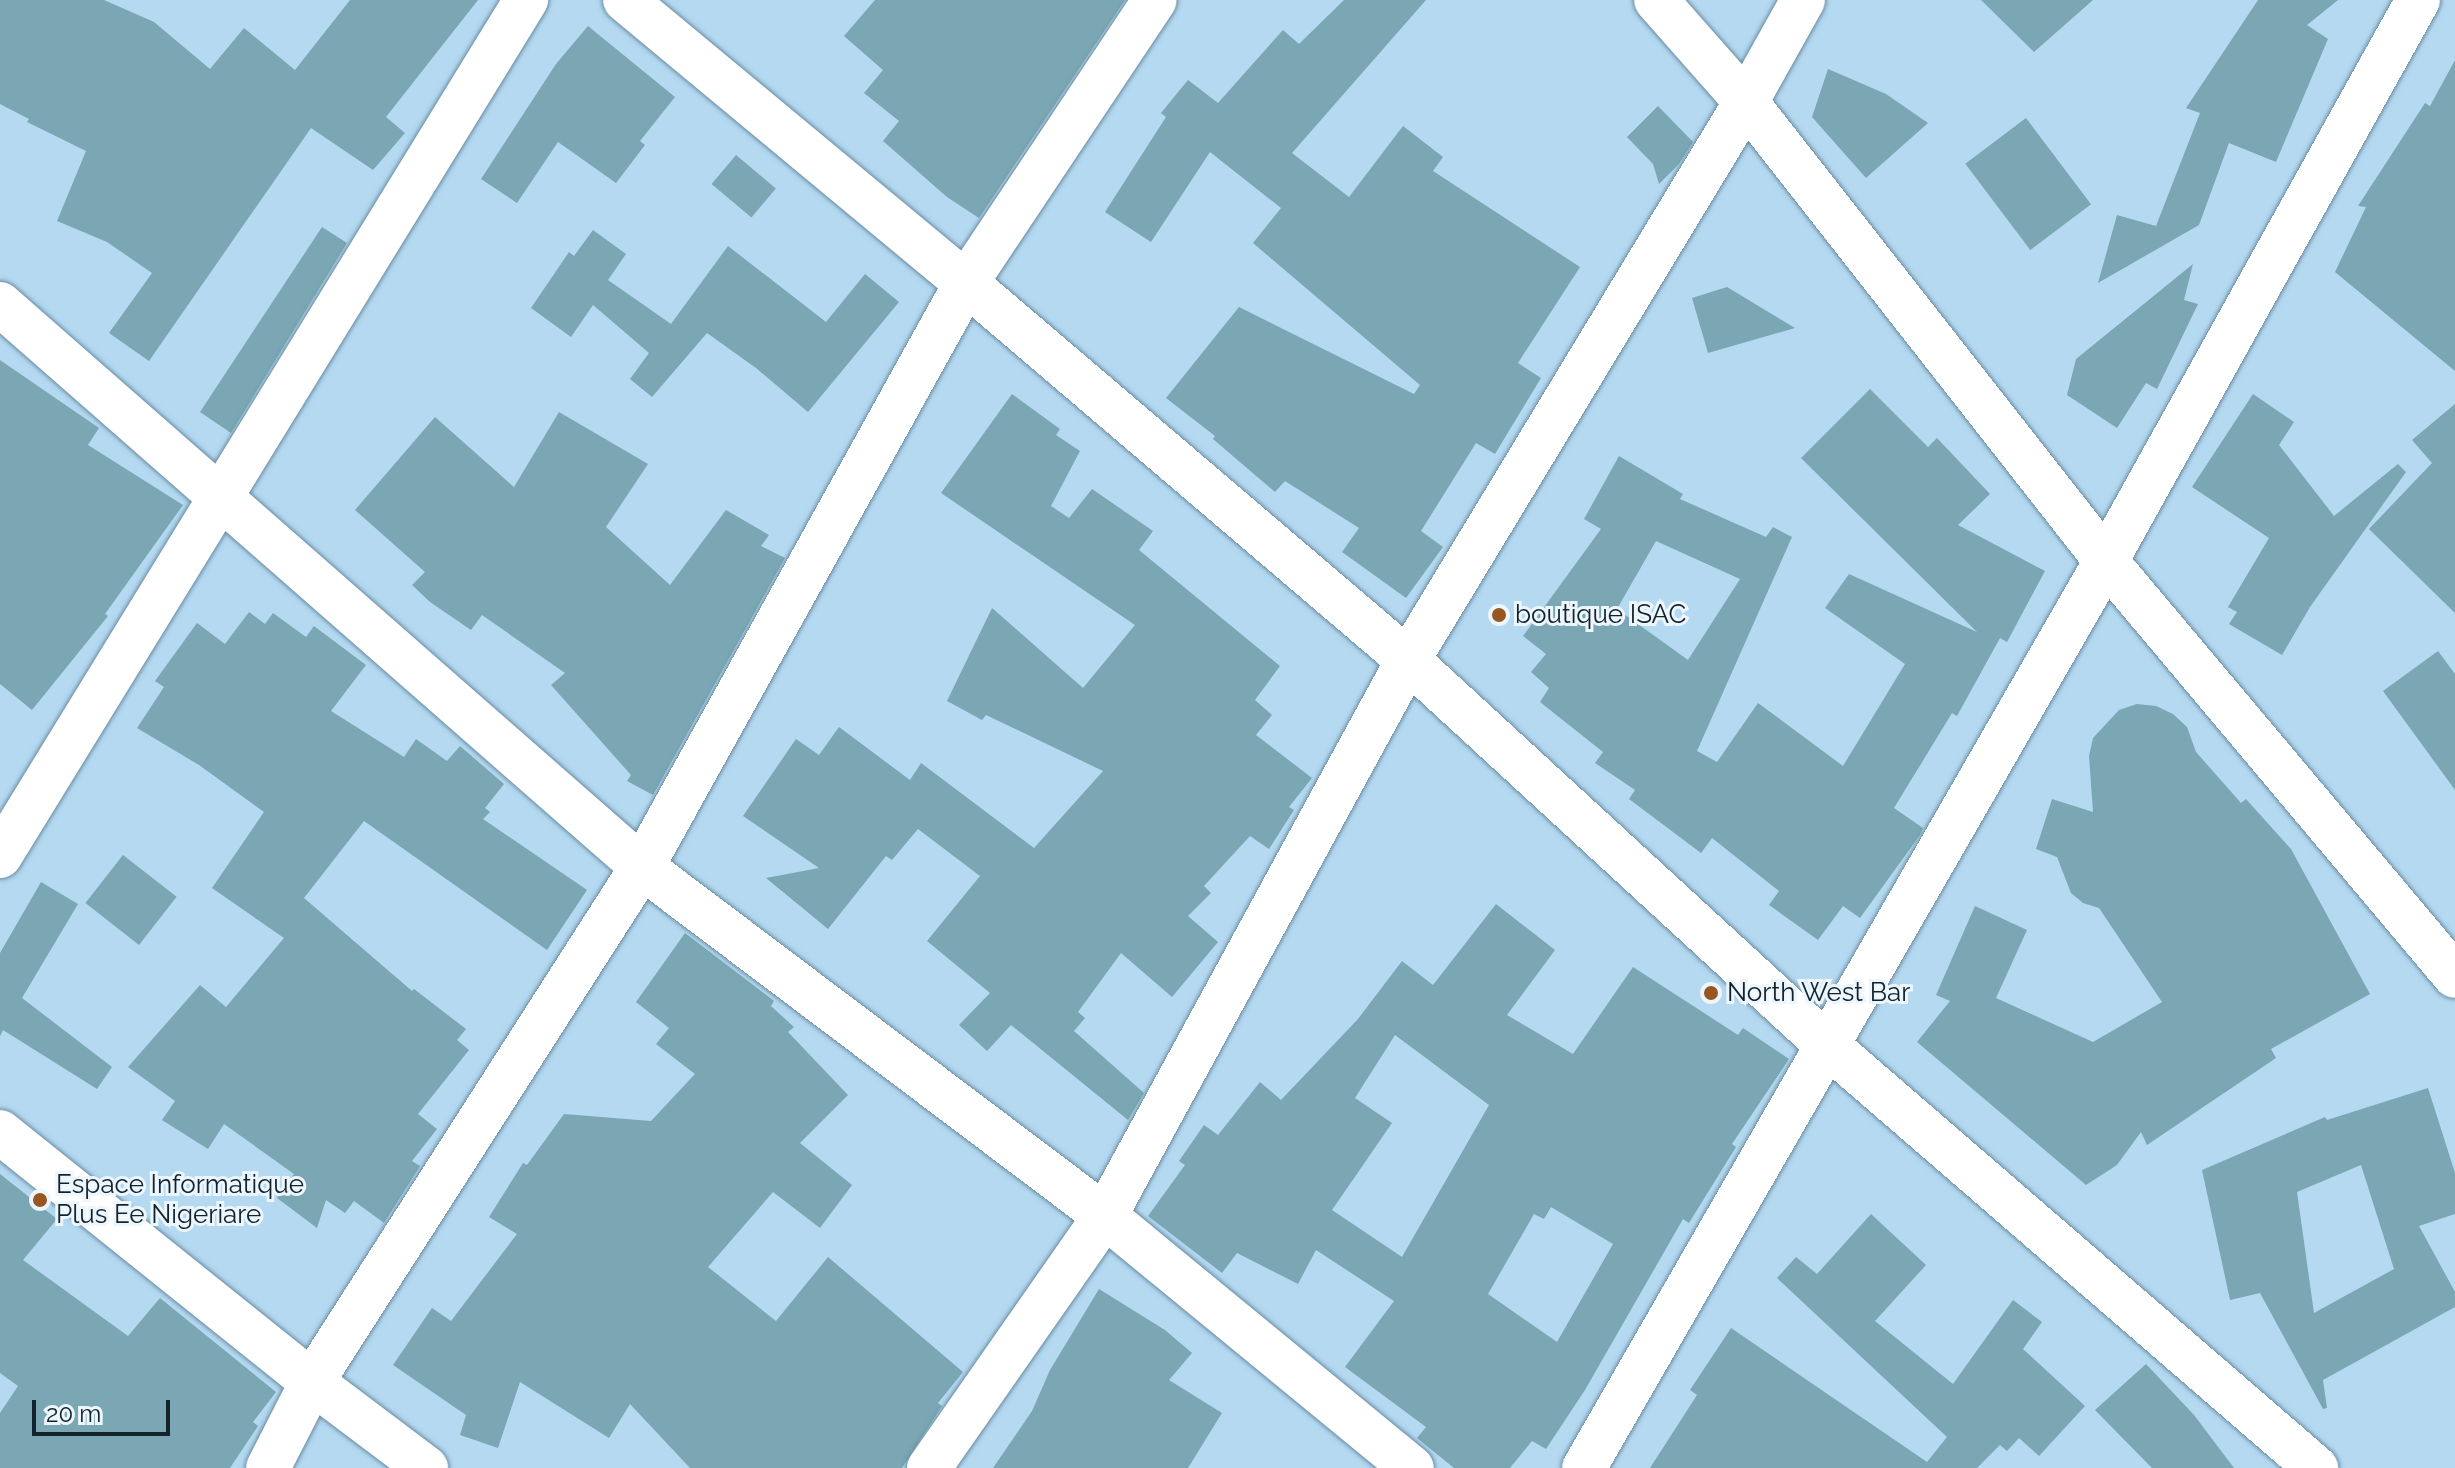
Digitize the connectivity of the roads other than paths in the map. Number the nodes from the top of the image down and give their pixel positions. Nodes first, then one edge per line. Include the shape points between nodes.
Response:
1 (526, 0) edge
2 (625, 0) edge
3 (1155, 0) edge
4 (1656, 0) edge
5 (1803, 0) edge
6 (2418, 0) edge
7 (1746, 102) junction
8 (966, 283) junction
9 (0, 304) edge
10 (223, 497) junction
11 (2106, 561) junction
12 (1408, 660) junction
13 (0, 856) edge
14 (642, 867) junction
15 (2455, 976) edge
16 (1827, 1045) junction
17 (0, 1132) edge
18 (1105, 1216) junction
19 (312, 1382) junction
20 (268, 1468) edge
21 (426, 1468) edge
22 (929, 1468) edge
23 (1412, 1468) edge
24 (1584, 1468) edge
25 (2316, 1468) edge

1 - 10 street
2 - 8 street
3 - 8 street
4 - 7 street
5 - 7 street
6 - 11 street
7 - 11 street
7 - 12 street
8 - 12 street
8 - 14 street
9 - 10 street
10 - 13 street
10 - 14 street
11 - 15 street
11 - 16 street
12 - 16 street
12 - 18 street
14 - 18 street
14 - 19 street
16 - 24 street
16 - 25 street
17 - 19 street
18 - 22 street
18 - 23 street
19 - 20 street
19 - 21 street

